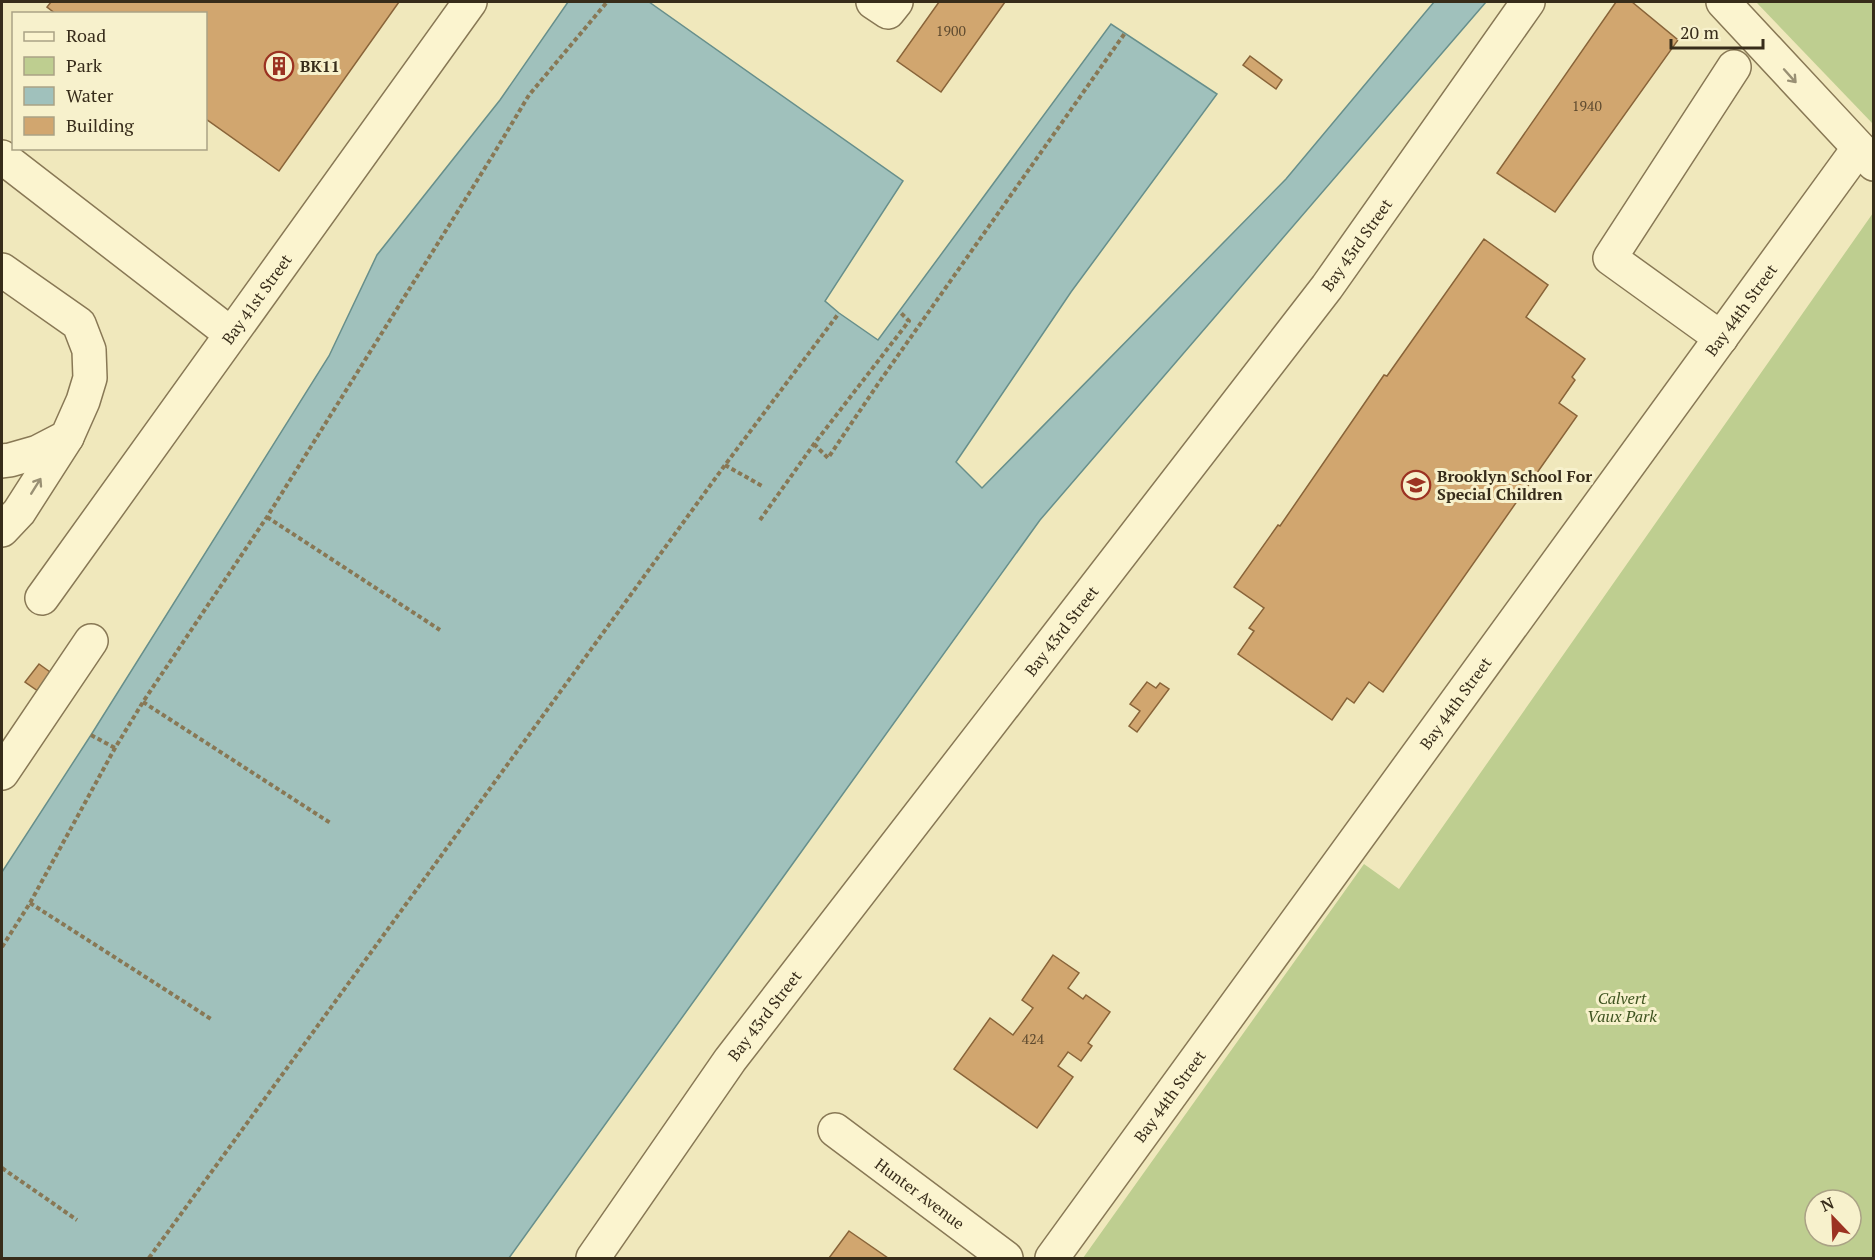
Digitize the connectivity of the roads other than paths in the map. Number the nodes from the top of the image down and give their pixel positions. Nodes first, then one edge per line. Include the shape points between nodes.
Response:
1 (470, 2) edge
2 (873, 2) edge
3 (896, 2) edge
4 (1528, 2) edge
5 (1723, 2) edge
6 (1734, 67) dead end
7 (2, 157) edge
8 (1866, 157) edge
9 (2, 270) edge
10 (231, 334) junction
11 (1721, 338) junction
12 (67, 437) junction
13 (2, 461) edge
14 (2, 530) edge
15 (42, 598) dead end
16 (91, 640) dead end
17 (2, 772) edge
18 (835, 1130) dead end
19 (592, 1258) edge
20 (1006, 1258) edge
21 (1053, 1258) edge

1 - 10 street, Bay 41st Street
2 - 3 street via 888,12
4 - 19 street, Bay 43rd Street via 1327,287 730,1060
5 -> 8 street
6 - 11 street via 1610,258
7 - 10 street
8 - 11 street, Bay 44th Street
9 - 12 street via 79,324 89,350 90,378
10 - 15 street, Bay 41st Street
11 - 21 street, Bay 44th Street
12 - 13 street via 38,452
14 -> 12 street via 19,512
16 - 17 street
18 - 20 street, Hunter Avenue

